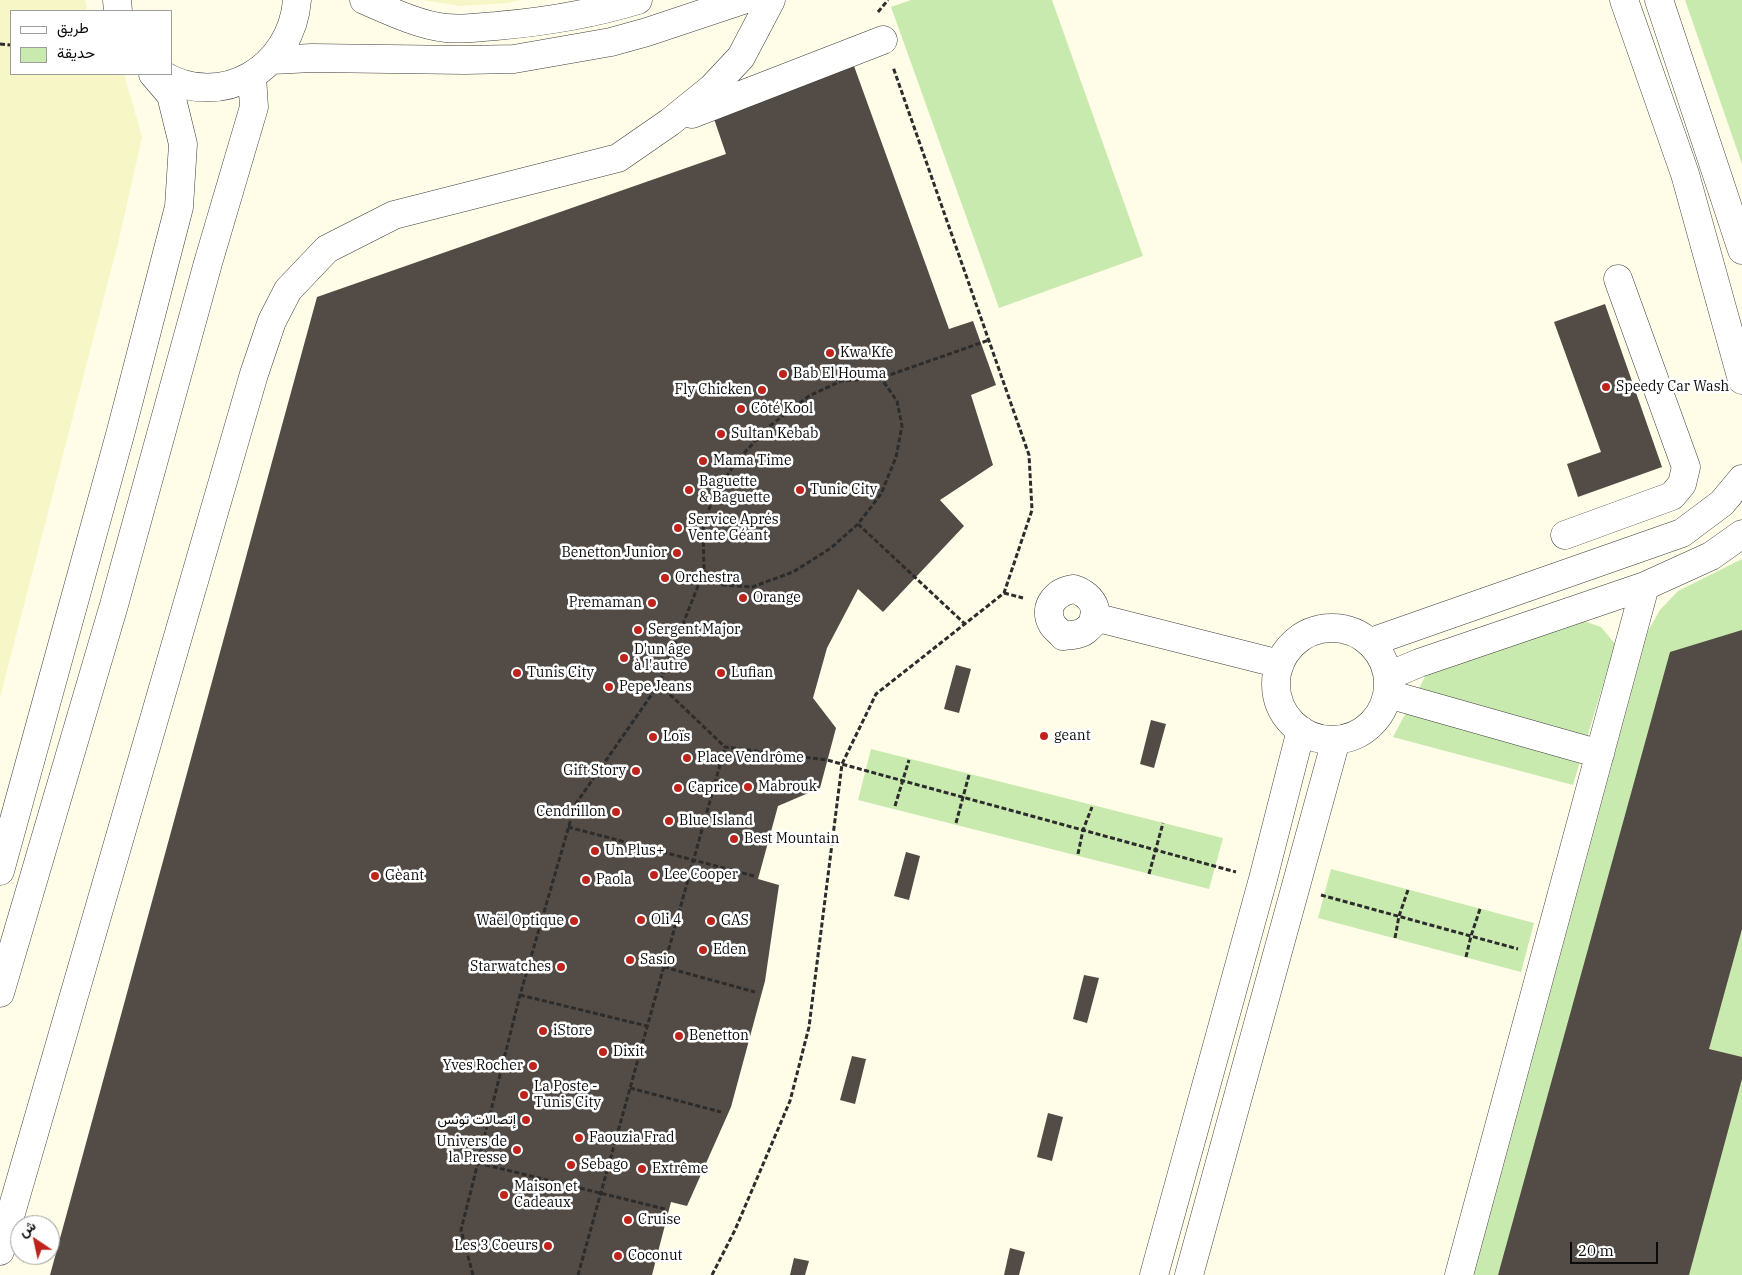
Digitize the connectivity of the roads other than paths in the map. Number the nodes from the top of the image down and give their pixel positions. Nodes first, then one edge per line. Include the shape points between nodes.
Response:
1 (297, 0) edge
2 (364, 0) edge
3 (638, 0) edge
4 (743, 0) edge
5 (771, 0) edge
6 (1624, 0) edge
7 (1658, 0) edge
8 (883, 40) road end
9 (262, 68) junction
10 (154, 75) edge
11 (163, 75) edge
12 (670, 122) junction
13 (1742, 250) edge
14 (1618, 279) dead end
15 (1742, 380) edge
16 (1742, 479) edge
17 (1742, 534) edge
18 (1565, 535) dead end
19 (1645, 586) junction
20 (1094, 617) dead end
21 (1371, 642) junction
22 (1280, 664) junction
23 (1388, 685) junction
24 (1301, 730) junction
25 (1336, 740) junction
26 (1600, 754) junction
27 (0, 871) edge
28 (0, 993) edge
29 (0, 1251) edge
30 (1154, 1275) edge
31 (1189, 1275) edge
32 (1459, 1275) edge

1 - 9 street via 296,16 287,39
2 - 3 street via 422,22 445,28 466,28 568,17
4 - 9 street via 611,42 514,58 312,58
5 - 12 street via 741,57 712,88
6 - 15 street via 1685,174
7 - 13 street
8 - 12 street
9 - 11 street via 226,86 198,87
9 - 28 street via 254,107 114,605
10 - 27 street via 171,95 183,144 179,207
12 - 29 street via 618,158 394,215 327,249 288,290 272,321 251,384
14 - 18 street via 1686,467 1682,484 1672,496
16 - 21 street via 1722,503 1682,533
17 - 19 street via 1712,556
19 - 23 street via 1419,663
19 - 26 street
20 - 22 street
21 - 22 street via 1350,630 1336,627 1318,629 1302,636
21 - 23 street via 1383,658
22 - 24 street via 1276,686 1280,705
23 - 25 street via 1382,711 1365,730
23 - 26 street
24 - 25 street via 1316,738
24 - 30 street
25 - 31 street
26 - 32 street

